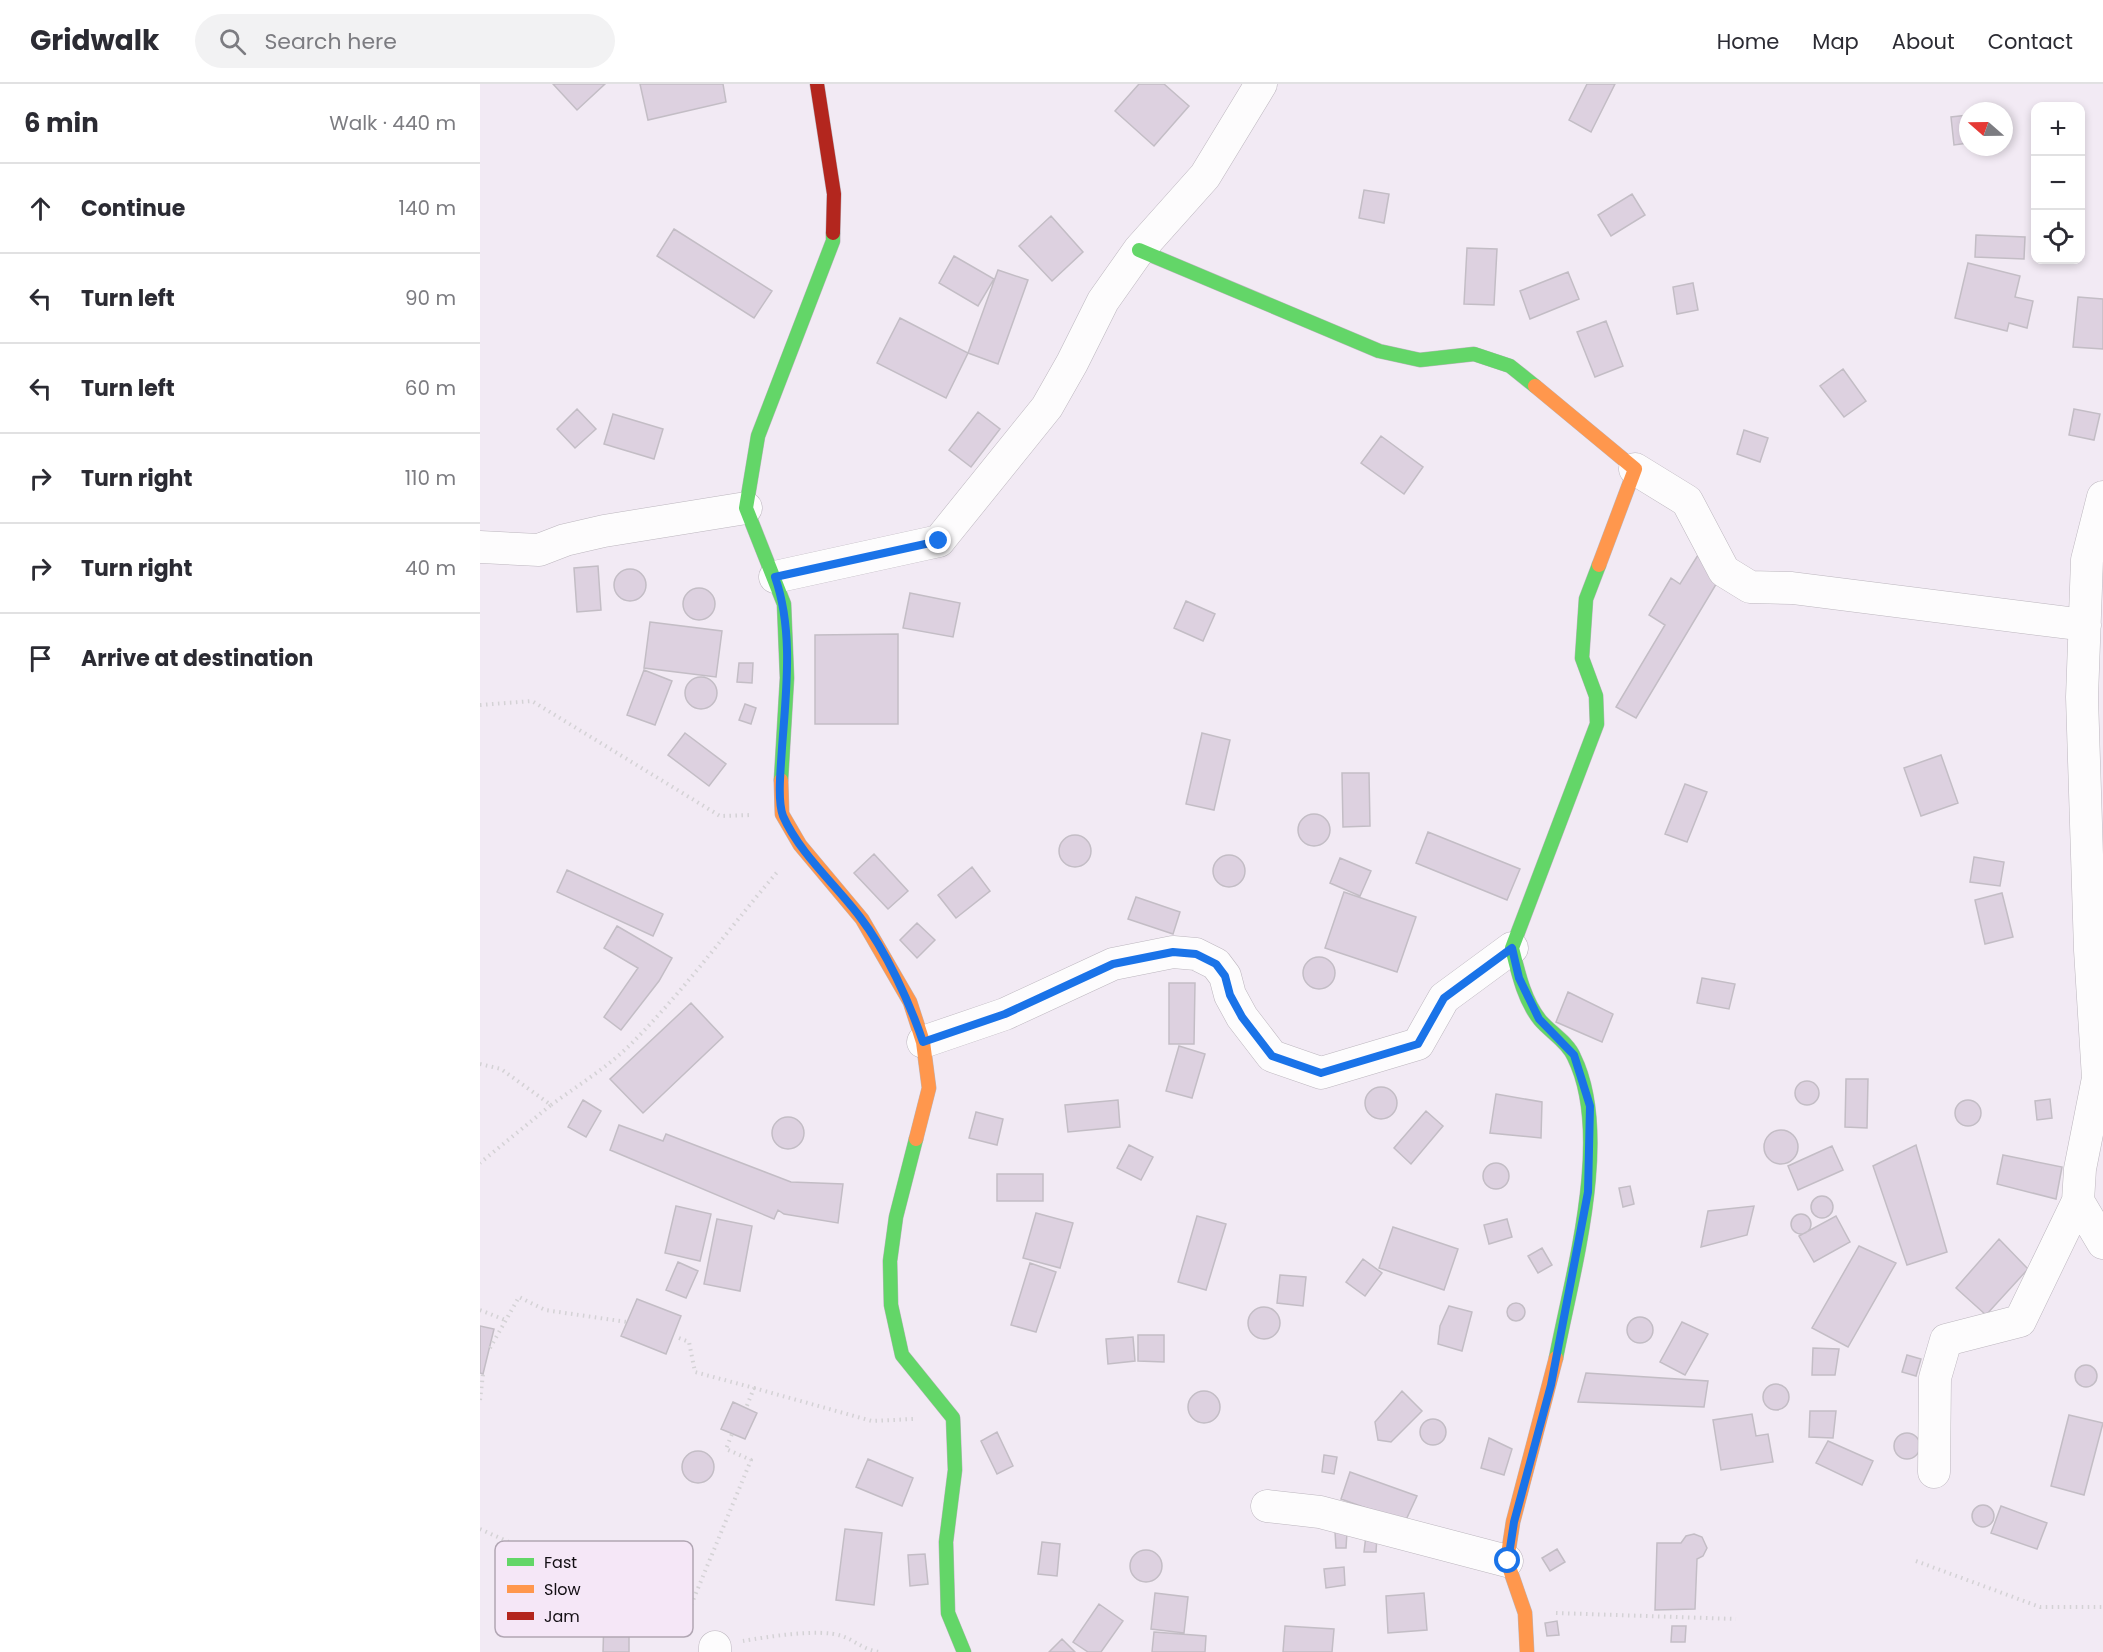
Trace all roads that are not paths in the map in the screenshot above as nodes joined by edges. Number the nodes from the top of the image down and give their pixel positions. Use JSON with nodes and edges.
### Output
{"nodes":[{"id":1,"x":817,"y":84,"type":"edge"},
{"id":2,"x":1261,"y":84,"type":"edge"},
{"id":3,"x":1139,"y":250,"type":"junction"},
{"id":4,"x":1635,"y":469,"type":"junction"},
{"id":5,"x":2103,"y":497,"type":"edge"},
{"id":6,"x":746,"y":508,"type":"junction"},
{"id":7,"x":480,"y":547,"type":"edge"},
{"id":8,"x":775,"y":577,"type":"junction"},
{"id":9,"x":2085,"y":625,"type":"junction"},
{"id":10,"x":1512,"y":948,"type":"junction"},
{"id":11,"x":923,"y":1042,"type":"junction"},
{"id":12,"x":2078,"y":1201,"type":"junction"},
{"id":13,"x":2103,"y":1243,"type":"edge"},
{"id":14,"x":1934,"y":1472,"type":"dead end"},
{"id":15,"x":1267,"y":1506,"type":"dead end"},
{"id":16,"x":1508,"y":1561,"type":"junction"},
{"id":17,"x":964,"y":1652,"type":"edge"},
{"id":18,"x":1527,"y":1652,"type":"edge"}],
"edges":[{"from":1,"to":6,"type":"street"},
{"from":2,"to":3,"type":"street"},
{"from":3,"to":4,"type":"street"},
{"from":3,"to":8,"type":"street"},
{"from":4,"to":9,"type":"street"},
{"from":4,"to":10,"type":"street"},
{"from":5,"to":9,"type":"street"},
{"from":6,"to":7,"type":"street"},
{"from":6,"to":8,"type":"street"},
{"from":8,"to":11,"type":"street"},
{"from":9,"to":12,"type":"street"},
{"from":10,"to":11,"type":"street"},
{"from":10,"to":16,"type":"street"},
{"from":11,"to":17,"type":"street"},
{"from":12,"to":13,"type":"street"},
{"from":12,"to":14,"type":"street"},
{"from":15,"to":16,"type":"street"},
{"from":16,"to":18,"type":"street"}]}
